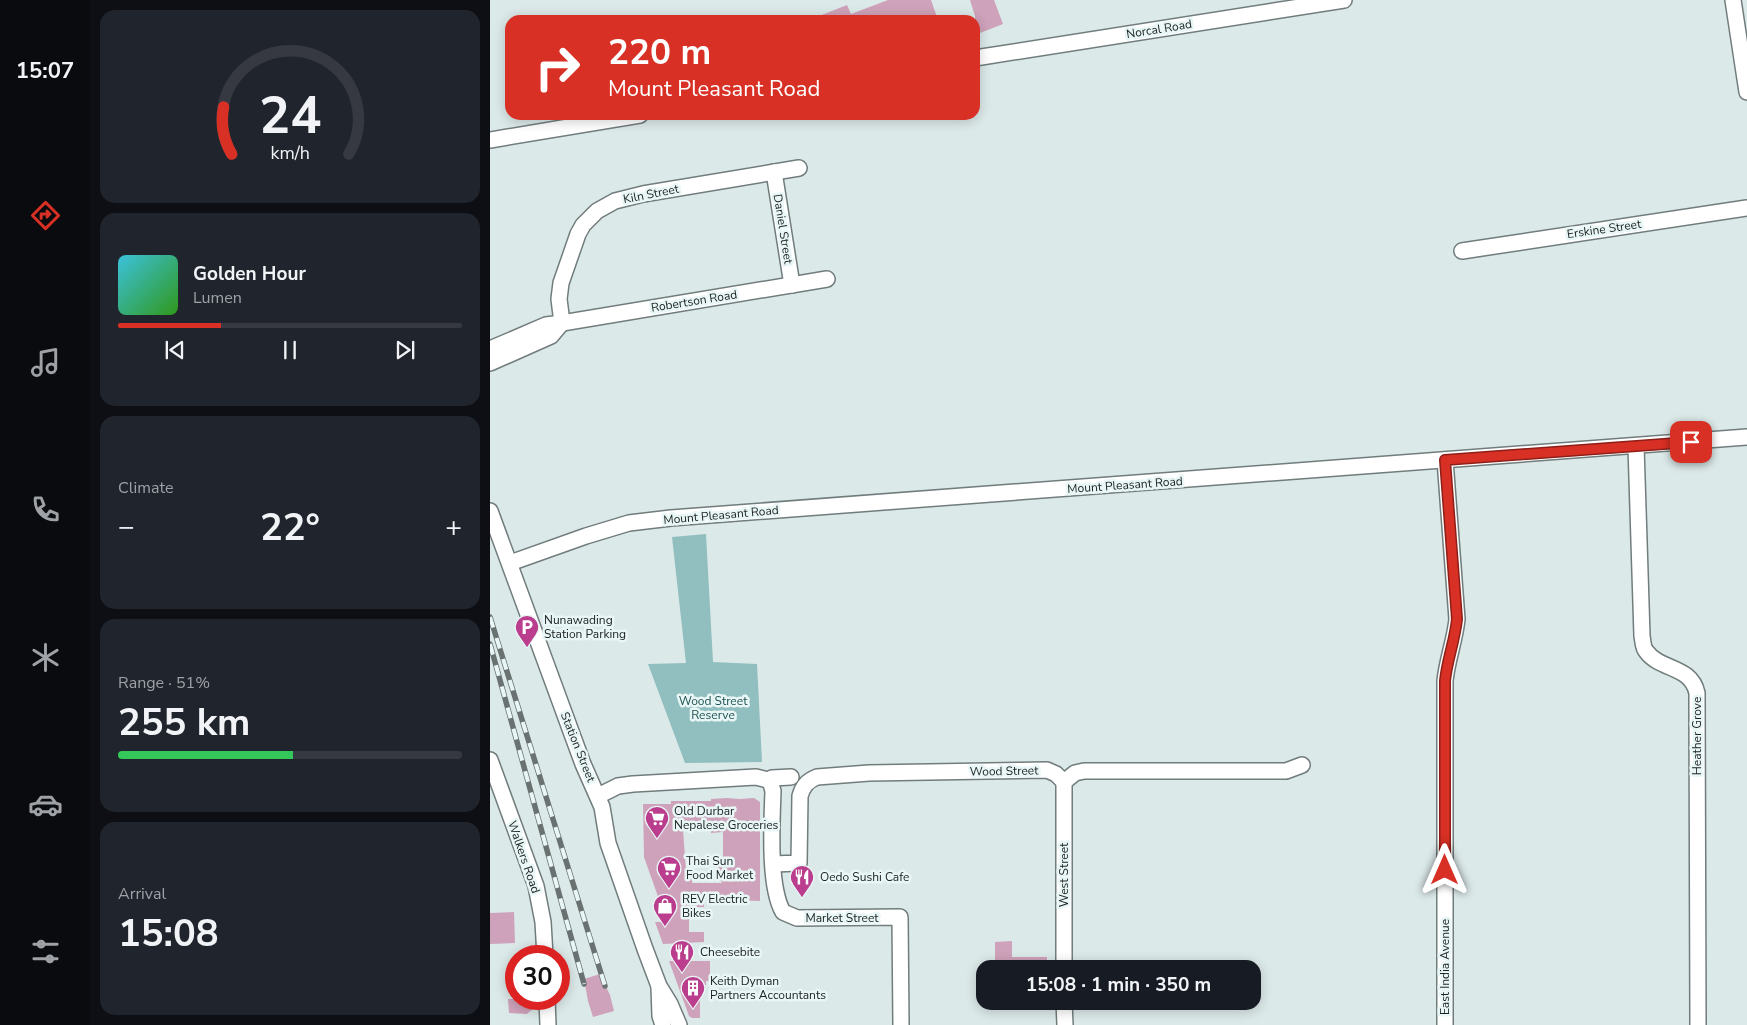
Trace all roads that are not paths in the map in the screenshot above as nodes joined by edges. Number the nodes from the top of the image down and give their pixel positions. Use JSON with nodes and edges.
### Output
{"nodes":[{"id":1,"x":1344,"y":0,"type":"edge"},
{"id":2,"x":1733,"y":0,"type":"edge"},
{"id":3,"x":980,"y":57,"type":"edge"},
{"id":4,"x":1747,"y":92,"type":"edge"},
{"id":5,"x":610,"y":120,"type":"edge"},
{"id":6,"x":490,"y":140,"type":"edge"},
{"id":7,"x":799,"y":168,"type":"dead end"},
{"id":8,"x":774,"y":172,"type":"junction"},
{"id":9,"x":1747,"y":208,"type":"edge"},
{"id":10,"x":1462,"y":251,"type":"dead end"},
{"id":11,"x":827,"y":279,"type":"dead end"},
{"id":12,"x":792,"y":285,"type":"junction"},
{"id":13,"x":562,"y":323,"type":"junction"},
{"id":14,"x":490,"y":349,"type":"edge"},
{"id":15,"x":490,"y":363,"type":"edge"},
{"id":16,"x":1747,"y":437,"type":"edge"},
{"id":17,"x":1636,"y":446,"type":"junction"},
{"id":18,"x":1445,"y":460,"type":"junction"},
{"id":19,"x":490,"y":511,"type":"edge"},
{"id":20,"x":510,"y":563,"type":"junction"},
{"id":21,"x":490,"y":760,"type":"edge"},
{"id":22,"x":1302,"y":764,"type":"dead end"},
{"id":23,"x":790,"y":777,"type":"dead end"},
{"id":24,"x":768,"y":780,"type":"junction"},
{"id":25,"x":1064,"y":782,"type":"junction"},
{"id":26,"x":598,"y":796,"type":"junction"},
{"id":27,"x":773,"y":864,"type":"junction"},
{"id":28,"x":544,"y":945,"type":"edge"},
{"id":29,"x":1064,"y":960,"type":"edge"},
{"id":30,"x":659,"y":986,"type":"junction"},
{"id":31,"x":547,"y":1010,"type":"edge"},
{"id":32,"x":1064,"y":1010,"type":"edge"},
{"id":33,"x":548,"y":1025,"type":"edge"},
{"id":34,"x":663,"y":1025,"type":"edge"},
{"id":35,"x":679,"y":1025,"type":"edge"},
{"id":36,"x":901,"y":1025,"type":"edge"},
{"id":37,"x":1065,"y":1025,"type":"edge"},
{"id":38,"x":1445,"y":1025,"type":"edge"},
{"id":39,"x":1698,"y":1025,"type":"edge"}],
"edges":[{"from":1,"to":3,"type":"street","name":"Norcal Road"},
{"from":2,"to":4,"type":"street"},
{"from":5,"to":6,"type":"street"},
{"from":7,"to":8,"type":"street","name":"Kiln Street"},
{"from":8,"to":12,"type":"street","name":"Daniel Street"},
{"from":8,"to":13,"type":"street","name":"Kiln Street"},
{"from":9,"to":10,"type":"street","name":"Erskine Street"},
{"from":11,"to":12,"type":"street","name":"Robertson Road"},
{"from":12,"to":13,"type":"street","name":"Robertson Road"},
{"from":13,"to":14,"type":"street","name":"Robertson Road"},
{"from":13,"to":15,"type":"street"},
{"from":16,"to":17,"type":"street","name":"Mount Pleasant Road"},
{"from":17,"to":18,"type":"street","name":"Mount Pleasant Road"},
{"from":17,"to":39,"type":"street","name":"Heather Grove"},
{"from":18,"to":20,"type":"street","name":"Mount Pleasant Road"},
{"from":18,"to":38,"type":"street","name":"East India Avenue"},
{"from":19,"to":20,"type":"street","name":"Station Street"},
{"from":20,"to":26,"type":"street","name":"Station Street"},
{"from":21,"to":28,"type":"street","name":"Walkers Road"},
{"from":22,"to":25,"type":"street"},
{"from":23,"to":24,"type":"street"},
{"from":24,"to":26,"type":"street"},
{"from":24,"to":27,"type":"street","name":"Market Street"},
{"from":25,"to":27,"type":"street","name":"Wood Street"},
{"from":25,"to":29,"type":"street","name":"West Street"},
{"from":26,"to":30,"type":"street","name":"Station Street"},
{"from":27,"to":36,"type":"street","name":"Market Street"},
{"from":30,"to":34,"type":"street","name":"Station Street"},
{"from":30,"to":35,"type":"street","name":"Station Street"},
{"from":31,"to":33,"type":"street"},
{"from":32,"to":37,"type":"street"}]}
